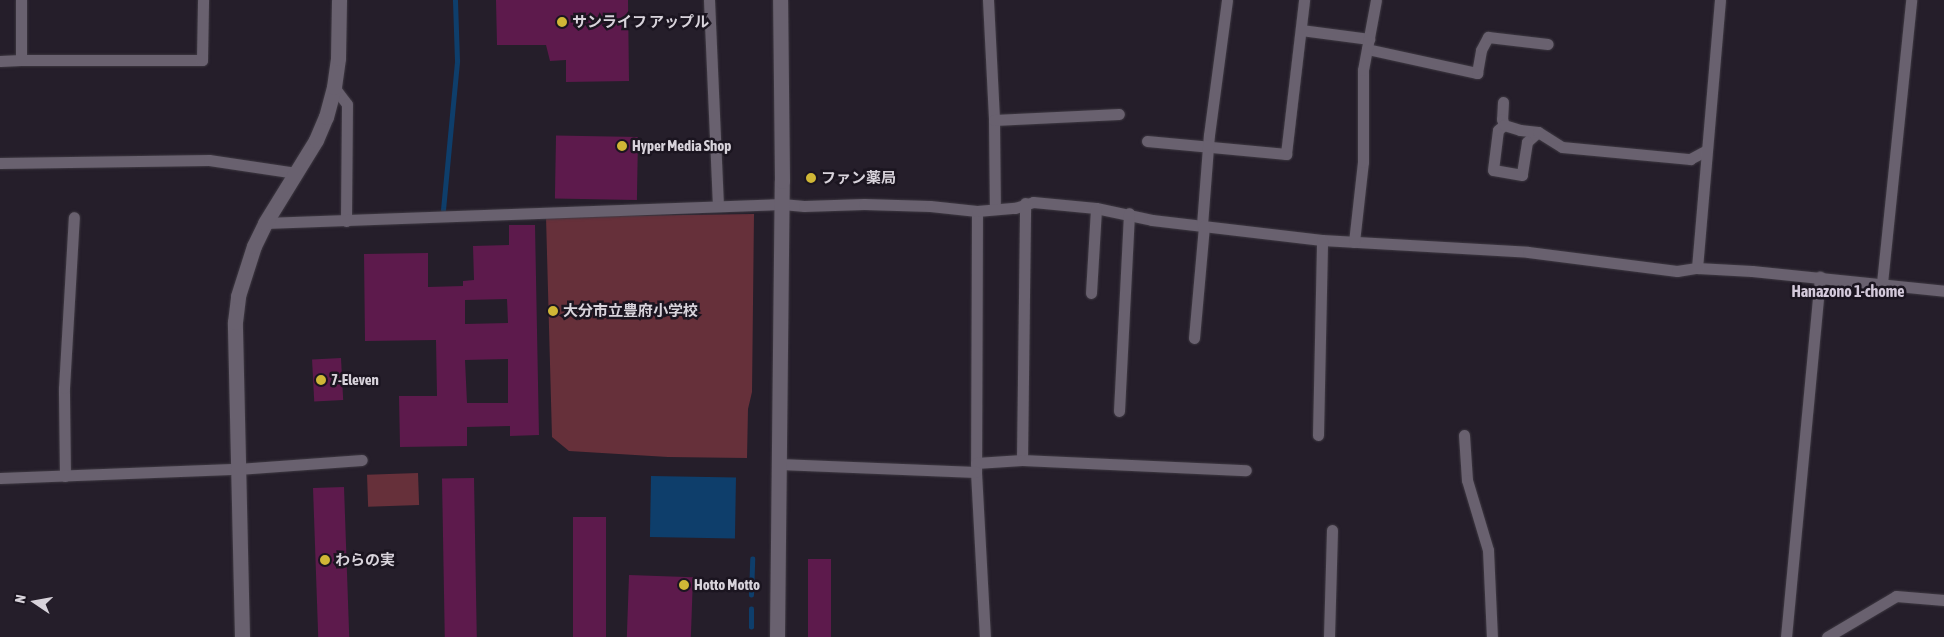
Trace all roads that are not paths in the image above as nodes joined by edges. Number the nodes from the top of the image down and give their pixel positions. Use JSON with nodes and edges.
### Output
{"nodes":[{"id":1,"x":21,"y":0,"type":"edge"},
{"id":2,"x":203,"y":0,"type":"edge"},
{"id":3,"x":339,"y":0,"type":"edge"},
{"id":4,"x":709,"y":0,"type":"edge"},
{"id":5,"x":780,"y":0,"type":"edge"},
{"id":6,"x":988,"y":0,"type":"edge"},
{"id":7,"x":1227,"y":0,"type":"edge"},
{"id":8,"x":1304,"y":0,"type":"edge"},
{"id":9,"x":1376,"y":0,"type":"edge"},
{"id":10,"x":1720,"y":0,"type":"edge"},
{"id":11,"x":1911,"y":0,"type":"edge"},
{"id":12,"x":1301,"y":30,"type":"junction"},
{"id":13,"x":1368,"y":44,"type":"junction"},
{"id":14,"x":1548,"y":44,"type":"dead end"},
{"id":15,"x":0,"y":60,"type":"edge"},
{"id":16,"x":21,"y":60,"type":"junction"},
{"id":17,"x":334,"y":87,"type":"junction"},
{"id":18,"x":1503,"y":102,"type":"dead end"},
{"id":19,"x":1119,"y":114,"type":"dead end"},
{"id":20,"x":994,"y":120,"type":"junction"},
{"id":21,"x":1504,"y":124,"type":"junction"},
{"id":22,"x":1538,"y":132,"type":"junction"},
{"id":23,"x":1147,"y":141,"type":"dead end"},
{"id":24,"x":1209,"y":148,"type":"junction"},
{"id":25,"x":1707,"y":150,"type":"junction"},
{"id":26,"x":0,"y":163,"type":"edge"},
{"id":27,"x":296,"y":173,"type":"junction"},
{"id":28,"x":1025,"y":203,"type":"junction"},
{"id":29,"x":782,"y":204,"type":"junction"},
{"id":30,"x":718,"y":206,"type":"junction"},
{"id":31,"x":1096,"y":208,"type":"junction"},
{"id":32,"x":995,"y":209,"type":"junction"},
{"id":33,"x":977,"y":210,"type":"junction"},
{"id":34,"x":1129,"y":213,"type":"junction"},
{"id":35,"x":74,"y":217,"type":"dead end"},
{"id":36,"x":346,"y":221,"type":"junction"},
{"id":37,"x":265,"y":223,"type":"junction"},
{"id":38,"x":1203,"y":225,"type":"junction"},
{"id":39,"x":1322,"y":240,"type":"junction"},
{"id":40,"x":1354,"y":242,"type":"junction"},
{"id":41,"x":1697,"y":268,"type":"junction"},
{"id":42,"x":1820,"y":278,"type":"junction"},
{"id":43,"x":1882,"y":283,"type":"junction"},
{"id":44,"x":1944,"y":291,"type":"edge"},
{"id":45,"x":1091,"y":293,"type":"dead end"},
{"id":46,"x":1194,"y":338,"type":"dead end"},
{"id":47,"x":1119,"y":411,"type":"dead end"},
{"id":48,"x":1318,"y":435,"type":"dead end"},
{"id":49,"x":1464,"y":435,"type":"dead end"},
{"id":50,"x":362,"y":460,"type":"dead end"},
{"id":51,"x":1022,"y":460,"type":"junction"},
{"id":52,"x":779,"y":464,"type":"junction"},
{"id":53,"x":976,"y":468,"type":"junction"},
{"id":54,"x":238,"y":469,"type":"junction"},
{"id":55,"x":1246,"y":470,"type":"dead end"},
{"id":56,"x":65,"y":476,"type":"junction"},
{"id":57,"x":0,"y":478,"type":"edge"},
{"id":58,"x":1332,"y":530,"type":"dead end"},
{"id":59,"x":1944,"y":600,"type":"edge"},
{"id":60,"x":242,"y":637,"type":"edge"},
{"id":61,"x":777,"y":637,"type":"edge"},
{"id":62,"x":985,"y":637,"type":"edge"},
{"id":63,"x":1329,"y":637,"type":"edge"},
{"id":64,"x":1492,"y":637,"type":"edge"},
{"id":65,"x":1786,"y":637,"type":"edge"},
{"id":66,"x":1827,"y":637,"type":"edge"}],
"edges":[{"from":1,"to":16,"type":"street"},
{"from":2,"to":16,"type":"street"},
{"from":3,"to":17,"type":"street"},
{"from":4,"to":30,"type":"street"},
{"from":5,"to":29,"type":"street"},
{"from":6,"to":20,"type":"street"},
{"from":7,"to":24,"type":"street"},
{"from":8,"to":12,"type":"street"},
{"from":9,"to":13,"type":"street"},
{"from":10,"to":25,"type":"street"},
{"from":11,"to":43,"type":"street"},
{"from":12,"to":13,"type":"street"},
{"from":12,"to":24,"type":"street"},
{"from":13,"to":14,"type":"street"},
{"from":13,"to":40,"type":"street"},
{"from":15,"to":16,"type":"street"},
{"from":17,"to":27,"type":"street"},
{"from":17,"to":36,"type":"street"},
{"from":18,"to":21,"type":"street"},
{"from":19,"to":20,"type":"street"},
{"from":20,"to":32,"type":"street"},
{"from":21,"to":22,"type":"street"},
{"from":21,"to":22,"type":"street"},
{"from":22,"to":25,"type":"street"},
{"from":23,"to":24,"type":"street"},
{"from":24,"to":38,"type":"street"},
{"from":25,"to":41,"type":"street"},
{"from":26,"to":27,"type":"street"},
{"from":27,"to":37,"type":"street"},
{"from":28,"to":31,"type":"street"},
{"from":28,"to":32,"type":"street"},
{"from":28,"to":51,"type":"street"},
{"from":29,"to":30,"type":"street"},
{"from":29,"to":33,"type":"street"},
{"from":29,"to":52,"type":"street"},
{"from":30,"to":36,"type":"street"},
{"from":31,"to":34,"type":"street"},
{"from":31,"to":45,"type":"street"},
{"from":32,"to":33,"type":"street"},
{"from":33,"to":53,"type":"street"},
{"from":34,"to":38,"type":"street"},
{"from":34,"to":47,"type":"street"},
{"from":35,"to":56,"type":"street"},
{"from":36,"to":37,"type":"street"},
{"from":37,"to":54,"type":"street"},
{"from":38,"to":39,"type":"street"},
{"from":38,"to":46,"type":"street"},
{"from":39,"to":40,"type":"street"},
{"from":39,"to":48,"type":"street"},
{"from":40,"to":41,"type":"street"},
{"from":41,"to":42,"type":"street"},
{"from":42,"to":43,"type":"street"},
{"from":42,"to":65,"type":"street"},
{"from":43,"to":44,"type":"street"},
{"from":49,"to":64,"type":"street"},
{"from":50,"to":54,"type":"street"},
{"from":51,"to":53,"type":"street"},
{"from":51,"to":55,"type":"street"},
{"from":52,"to":53,"type":"street"},
{"from":52,"to":61,"type":"street"},
{"from":53,"to":62,"type":"street"},
{"from":54,"to":56,"type":"street"},
{"from":54,"to":60,"type":"street"},
{"from":56,"to":57,"type":"street"},
{"from":58,"to":63,"type":"street"},
{"from":59,"to":66,"type":"street"}]}
